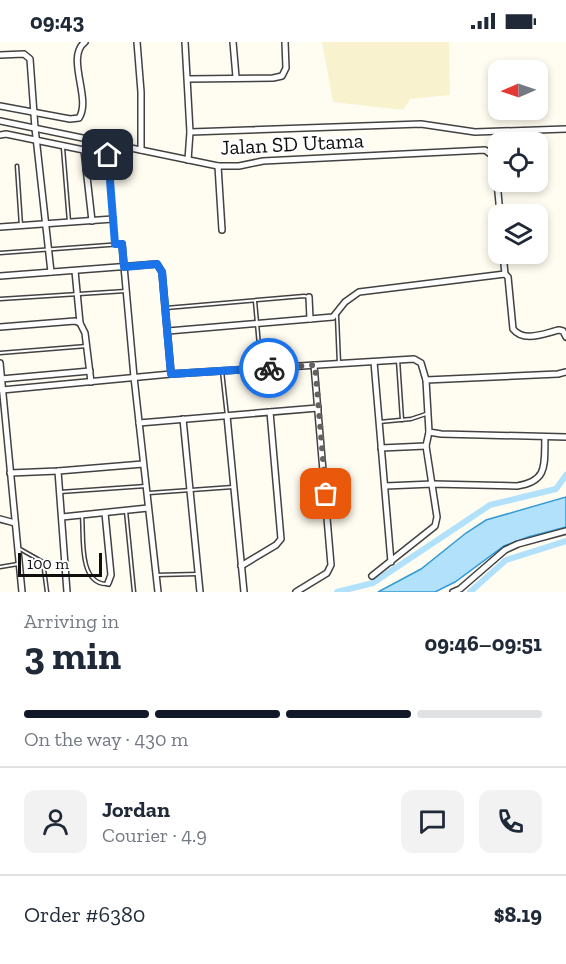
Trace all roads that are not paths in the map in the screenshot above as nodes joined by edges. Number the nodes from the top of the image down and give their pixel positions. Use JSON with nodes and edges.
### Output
{"nodes":[{"id":1,"x":86,"y":42,"type":"edge"},
{"id":2,"x":137,"y":42,"type":"edge"},
{"id":3,"x":185,"y":42,"type":"edge"},
{"id":4,"x":234,"y":42,"type":"edge"},
{"id":5,"x":285,"y":42,"type":"edge"},
{"id":6,"x":0,"y":55,"type":"edge"},
{"id":7,"x":236,"y":77,"type":"junction"},
{"id":8,"x":188,"y":79,"type":"junction"},
{"id":9,"x":0,"y":106,"type":"edge"},
{"id":10,"x":34,"y":112,"type":"junction"},
{"id":11,"x":0,"y":121,"type":"edge"},
{"id":12,"x":35,"y":128,"type":"junction"},
{"id":13,"x":566,"y":129,"type":"edge"},
{"id":14,"x":190,"y":132,"type":"junction"},
{"id":15,"x":0,"y":135,"type":"edge"},
{"id":16,"x":36,"y":140,"type":"junction"},
{"id":17,"x":63,"y":146,"type":"junction"},
{"id":18,"x":84,"y":150,"type":"junction"},
{"id":19,"x":141,"y":150,"type":"junction"},
{"id":20,"x":108,"y":155,"type":"joint"},
{"id":21,"x":188,"y":160,"type":"junction"},
{"id":22,"x":17,"y":166,"type":"dead end"},
{"id":23,"x":218,"y":166,"type":"junction"},
{"id":24,"x":499,"y":204,"type":"edge"},
{"id":25,"x":113,"y":219,"type":"junction"},
{"id":26,"x":92,"y":221,"type":"junction"},
{"id":27,"x":69,"y":222,"type":"junction"},
{"id":28,"x":45,"y":224,"type":"junction"},
{"id":29,"x":21,"y":226,"type":"junction"},
{"id":30,"x":0,"y":227,"type":"edge"},
{"id":31,"x":222,"y":230,"type":"dead end"},
{"id":32,"x":118,"y":244,"type":"junction"},
{"id":33,"x":50,"y":249,"type":"junction"},
{"id":34,"x":0,"y":253,"type":"edge"},
{"id":35,"x":504,"y":264,"type":"edge"},
{"id":36,"x":124,"y":267,"type":"junction"},
{"id":37,"x":75,"y":271,"type":"junction"},
{"id":38,"x":51,"y":272,"type":"junction"},
{"id":39,"x":505,"y":274,"type":"junction"},
{"id":40,"x":0,"y":276,"type":"edge"},
{"id":41,"x":126,"y":291,"type":"junction"},
{"id":42,"x":77,"y":294,"type":"junction"},
{"id":43,"x":309,"y":297,"type":"joint"},
{"id":44,"x":0,"y":299,"type":"edge"},
{"id":45,"x":255,"y":301,"type":"junction"},
{"id":46,"x":166,"y":308,"type":"junction"},
{"id":47,"x":336,"y":315,"type":"junction"},
{"id":48,"x":310,"y":319,"type":"junction"},
{"id":49,"x":80,"y":323,"type":"junction"},
{"id":50,"x":257,"y":323,"type":"junction"},
{"id":51,"x":0,"y":327,"type":"edge"},
{"id":52,"x":168,"y":331,"type":"junction"},
{"id":53,"x":566,"y":336,"type":"edge"},
{"id":54,"x":88,"y":346,"type":"junction"},
{"id":55,"x":0,"y":353,"type":"edge"},
{"id":56,"x":398,"y":360,"type":"junction"},
{"id":57,"x":374,"y":362,"type":"junction"},
{"id":58,"x":0,"y":363,"type":"edge"},
{"id":59,"x":339,"y":364,"type":"junction"},
{"id":60,"x":315,"y":365,"type":"junction"},
{"id":61,"x":261,"y":369,"type":"junction"},
{"id":62,"x":90,"y":371,"type":"junction"},
{"id":63,"x":222,"y":371,"type":"junction"},
{"id":64,"x":566,"y":372,"type":"edge"},
{"id":65,"x":171,"y":374,"type":"junction"},
{"id":66,"x":134,"y":377,"type":"junction"},
{"id":67,"x":1,"y":379,"type":"edge"},
{"id":68,"x":426,"y":381,"type":"junction"},
{"id":69,"x":91,"y":382,"type":"junction"},
{"id":70,"x":2,"y":390,"type":"junction"},
{"id":71,"x":2,"y":402,"type":"edge"},
{"id":72,"x":318,"y":408,"type":"junction"},
{"id":73,"x":270,"y":412,"type":"junction"},
{"id":74,"x":428,"y":412,"type":"junction"},
{"id":75,"x":227,"y":416,"type":"junction"},
{"id":76,"x":183,"y":419,"type":"junction"},
{"id":77,"x":402,"y":420,"type":"junction"},
{"id":78,"x":379,"y":422,"type":"junction"},
{"id":79,"x":139,"y":423,"type":"junction"},
{"id":80,"x":429,"y":432,"type":"junction"},
{"id":81,"x":544,"y":437,"type":"junction"},
{"id":82,"x":566,"y":437,"type":"edge"},
{"id":83,"x":426,"y":446,"type":"junction"},
{"id":84,"x":381,"y":448,"type":"junction"},
{"id":85,"x":143,"y":464,"type":"junction"},
{"id":86,"x":58,"y":471,"type":"junction"},
{"id":87,"x":10,"y":472,"type":"junction"},
{"id":88,"x":433,"y":484,"type":"junction"},
{"id":89,"x":146,"y":486,"type":"junction"},
{"id":90,"x":385,"y":486,"type":"junction"},
{"id":91,"x":234,"y":487,"type":"junction"},
{"id":92,"x":190,"y":491,"type":"junction"},
{"id":93,"x":60,"y":492,"type":"junction"},
{"id":94,"x":146,"y":493,"type":"junction"},
{"id":95,"x":148,"y":508,"type":"junction"},
{"id":96,"x":126,"y":511,"type":"junction"},
{"id":97,"x":105,"y":513,"type":"junction"},
{"id":98,"x":82,"y":515,"type":"junction"},
{"id":99,"x":62,"y":517,"type":"junction"},
{"id":100,"x":0,"y":519,"type":"edge"},
{"id":101,"x":15,"y":523,"type":"junction"},
{"id":102,"x":566,"y":531,"type":"edge"},
{"id":103,"x":18,"y":548,"type":"junction"},
{"id":104,"x":391,"y":562,"type":"junction"},
{"id":105,"x":19,"y":564,"type":"junction"},
{"id":106,"x":241,"y":566,"type":"junction"},
{"id":107,"x":0,"y":567,"type":"edge"},
{"id":108,"x":198,"y":574,"type":"junction"},
{"id":109,"x":156,"y":575,"type":"junction"},
{"id":110,"x":372,"y":576,"type":"dead end"},
{"id":111,"x":108,"y":583,"type":"joint"},
{"id":112,"x":22,"y":592,"type":"edge"},
{"id":113,"x":47,"y":592,"type":"edge"},
{"id":114,"x":68,"y":592,"type":"edge"},
{"id":115,"x":134,"y":592,"type":"edge"},
{"id":116,"x":158,"y":592,"type":"edge"},
{"id":117,"x":200,"y":592,"type":"edge"},
{"id":118,"x":244,"y":592,"type":"edge"},
{"id":119,"x":296,"y":592,"type":"edge"},
{"id":120,"x":453,"y":592,"type":"edge"}],
"edges":[{"from":1,"to":10,"type":"street"},
{"from":2,"to":19,"type":"street"},
{"from":3,"to":8,"type":"street"},
{"from":4,"to":7,"type":"street"},
{"from":5,"to":7,"type":"street"},
{"from":6,"to":10,"type":"street"},
{"from":7,"to":8,"type":"street"},
{"from":8,"to":14,"type":"street"},
{"from":9,"to":10,"type":"street"},
{"from":10,"to":12,"type":"street"},
{"from":11,"to":12,"type":"street","name":"Jalan SD Utama"},
{"from":12,"to":16,"type":"street"},
{"from":12,"to":19,"type":"street","name":"Jalan SD Utama"},
{"from":13,"to":14,"type":"street"},
{"from":14,"to":21,"type":"street"},
{"from":15,"to":16,"type":"street"},
{"from":16,"to":17,"type":"street"},
{"from":16,"to":28,"type":"street"},
{"from":17,"to":18,"type":"street"},
{"from":17,"to":27,"type":"lane"},
{"from":18,"to":20,"type":"street"},
{"from":18,"to":26,"type":"street"},
{"from":19,"to":21,"type":"street","name":"Jalan SD Utama"},
{"from":20,"to":25,"type":"lane"},
{"from":21,"to":23,"type":"street","name":"Jalan SD Utama"},
{"from":22,"to":29,"type":"lane"},
{"from":23,"to":24,"type":"street","name":"Jalan SD Utama"},
{"from":23,"to":31,"type":"street"},
{"from":25,"to":26,"type":"street"},
{"from":25,"to":32,"type":"lane"},
{"from":26,"to":27,"type":"street"},
{"from":27,"to":28,"type":"street"},
{"from":28,"to":29,"type":"street"},
{"from":28,"to":33,"type":"street"},
{"from":29,"to":30,"type":"street"},
{"from":32,"to":33,"type":"lane"},
{"from":32,"to":36,"type":"street"},
{"from":33,"to":34,"type":"lane"},
{"from":33,"to":38,"type":"street"},
{"from":35,"to":39,"type":"street"},
{"from":36,"to":37,"type":"street"},
{"from":36,"to":41,"type":"street"},
{"from":36,"to":46,"type":"street"},
{"from":37,"to":38,"type":"street"},
{"from":37,"to":42,"type":"street"},
{"from":38,"to":40,"type":"street"},
{"from":39,"to":47,"type":"street"},
{"from":39,"to":53,"type":"street"},
{"from":41,"to":42,"type":"lane"},
{"from":41,"to":66,"type":"street"},
{"from":42,"to":44,"type":"lane"},
{"from":42,"to":49,"type":"street"},
{"from":43,"to":45,"type":"lane"},
{"from":43,"to":48,"type":"street"},
{"from":45,"to":46,"type":"lane"},
{"from":45,"to":50,"type":"lane"},
{"from":46,"to":52,"type":"street"},
{"from":47,"to":48,"type":"street"},
{"from":47,"to":59,"type":"lane"},
{"from":48,"to":50,"type":"street"},
{"from":49,"to":51,"type":"street"},
{"from":49,"to":54,"type":"street"},
{"from":50,"to":52,"type":"street"},
{"from":50,"to":61,"type":"lane"},
{"from":52,"to":65,"type":"street"},
{"from":54,"to":55,"type":"lane"},
{"from":54,"to":62,"type":"street"},
{"from":56,"to":57,"type":"street"},
{"from":56,"to":68,"type":"street"},
{"from":56,"to":77,"type":"lane"},
{"from":57,"to":59,"type":"street"},
{"from":57,"to":78,"type":"street"},
{"from":58,"to":67,"type":"street"},
{"from":59,"to":60,"type":"street"},
{"from":60,"to":61,"type":"street"},
{"from":60,"to":72,"type":"street"},
{"from":61,"to":63,"type":"street"},
{"from":62,"to":67,"type":"street"},
{"from":62,"to":69,"type":"street"},
{"from":63,"to":65,"type":"street"},
{"from":63,"to":75,"type":"lane"},
{"from":64,"to":68,"type":"street"},
{"from":65,"to":66,"type":"street"},
{"from":66,"to":69,"type":"street"},
{"from":66,"to":79,"type":"street"},
{"from":67,"to":70,"type":"street"},
{"from":68,"to":74,"type":"street"},
{"from":69,"to":70,"type":"street"},
{"from":70,"to":71,"type":"street"},
{"from":71,"to":87,"type":"street"},
{"from":72,"to":73,"type":"street"},
{"from":72,"to":119,"type":"street"},
{"from":73,"to":75,"type":"street"},
{"from":73,"to":106,"type":"street"},
{"from":74,"to":77,"type":"lane"},
{"from":74,"to":80,"type":"street"},
{"from":75,"to":76,"type":"street"},
{"from":75,"to":91,"type":"street"},
{"from":76,"to":79,"type":"street"},
{"from":76,"to":92,"type":"street"},
{"from":77,"to":78,"type":"lane"},
{"from":78,"to":84,"type":"street"},
{"from":79,"to":85,"type":"street"},
{"from":80,"to":81,"type":"street"},
{"from":80,"to":83,"type":"street"},
{"from":81,"to":82,"type":"street"},
{"from":81,"to":88,"type":"street"},
{"from":83,"to":84,"type":"street"},
{"from":83,"to":88,"type":"street"},
{"from":84,"to":90,"type":"street"},
{"from":85,"to":86,"type":"street"},
{"from":85,"to":89,"type":"street"},
{"from":86,"to":87,"type":"street"},
{"from":86,"to":93,"type":"street"},
{"from":87,"to":101,"type":"street"},
{"from":88,"to":90,"type":"street"},
{"from":88,"to":104,"type":"street"},
{"from":89,"to":93,"type":"lane"},
{"from":89,"to":94,"type":"street"},
{"from":90,"to":104,"type":"street"},
{"from":91,"to":92,"type":"lane"},
{"from":91,"to":106,"type":"street"},
{"from":92,"to":94,"type":"lane"},
{"from":92,"to":108,"type":"street"},
{"from":93,"to":99,"type":"street"},
{"from":94,"to":95,"type":"street"},
{"from":95,"to":96,"type":"street"},
{"from":95,"to":109,"type":"street"},
{"from":96,"to":97,"type":"street"},
{"from":96,"to":115,"type":"lane"},
{"from":97,"to":98,"type":"street"},
{"from":97,"to":111,"type":"street"},
{"from":98,"to":99,"type":"street"},
{"from":98,"to":111,"type":"lane"},
{"from":99,"to":114,"type":"street"},
{"from":100,"to":101,"type":"street"},
{"from":101,"to":103,"type":"street"},
{"from":102,"to":120,"type":"street"},
{"from":103,"to":105,"type":"street"},
{"from":103,"to":113,"type":"lane"},
{"from":104,"to":110,"type":"street"},
{"from":105,"to":107,"type":"lane"},
{"from":105,"to":112,"type":"street"},
{"from":106,"to":118,"type":"street"},
{"from":108,"to":109,"type":"lane"},
{"from":108,"to":117,"type":"street"},
{"from":109,"to":116,"type":"street"}]}
